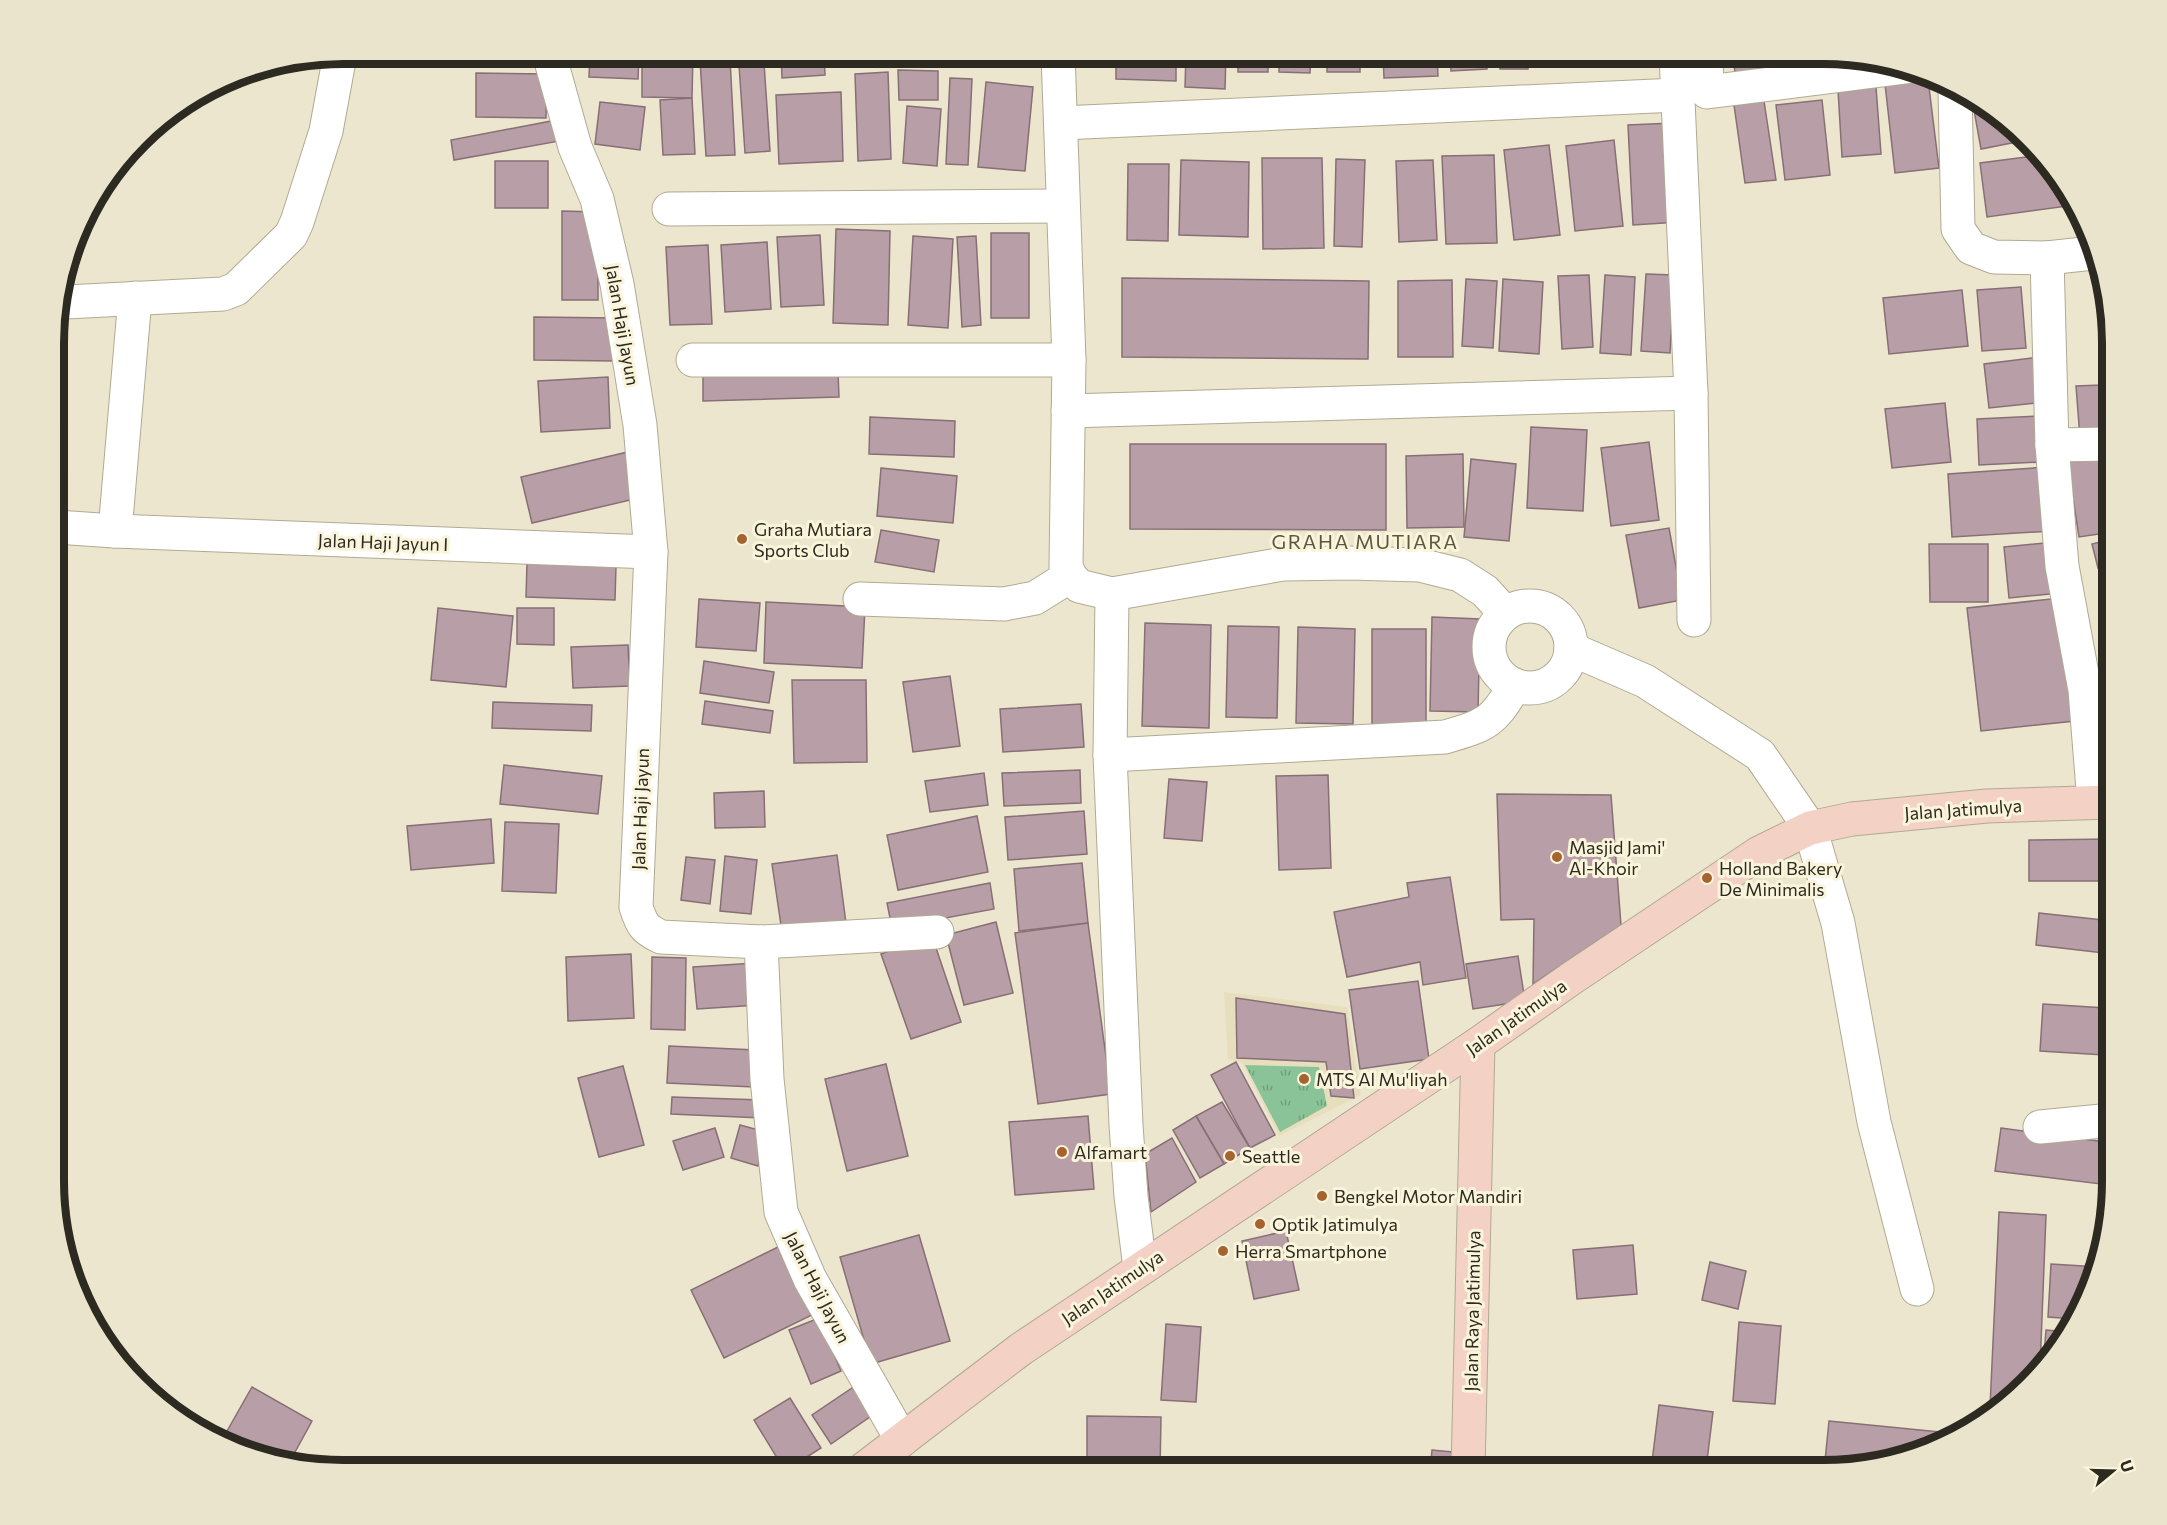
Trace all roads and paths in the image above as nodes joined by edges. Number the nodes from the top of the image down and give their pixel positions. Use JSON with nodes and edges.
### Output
{"nodes":[{"id":1,"x":338,"y":64,"type":"edge"},
{"id":2,"x":552,"y":64,"type":"edge"},
{"id":3,"x":1058,"y":64,"type":"edge"},
{"id":4,"x":1676,"y":64,"type":"edge"},
{"id":5,"x":1706,"y":64,"type":"edge"},
{"id":6,"x":1879,"y":70,"type":"edge"},
{"id":7,"x":1677,"y":95,"type":"junction"},
{"id":8,"x":1955,"y":98,"type":"edge"},
{"id":9,"x":1061,"y":123,"type":"junction"},
{"id":10,"x":1062,"y":206,"type":"junction"},
{"id":11,"x":669,"y":209,"type":"dead end"},
{"id":12,"x":2088,"y":254,"type":"edge"},
{"id":13,"x":2047,"y":258,"type":"junction"},
{"id":14,"x":135,"y":298,"type":"junction"},
{"id":15,"x":68,"y":302,"type":"edge"},
{"id":16,"x":693,"y":360,"type":"dead end"},
{"id":17,"x":1069,"y":360,"type":"junction"},
{"id":18,"x":1691,"y":393,"type":"junction"},
{"id":19,"x":1068,"y":411,"type":"junction"},
{"id":20,"x":2102,"y":444,"type":"edge"},
{"id":21,"x":2052,"y":445,"type":"junction"},
{"id":22,"x":64,"y":528,"type":"edge"},
{"id":23,"x":115,"y":531,"type":"junction"},
{"id":24,"x":651,"y":552,"type":"junction"},
{"id":25,"x":1070,"y":576,"type":"junction"},
{"id":26,"x":1112,"y":594,"type":"junction"},
{"id":27,"x":860,"y":599,"type":"dead end"},
{"id":28,"x":1505,"y":614,"type":"junction"},
{"id":29,"x":1694,"y":620,"type":"dead end"},
{"id":30,"x":1571,"y":649,"type":"junction"},
{"id":31,"x":1515,"y":685,"type":"junction"},
{"id":32,"x":1110,"y":755,"type":"junction"},
{"id":33,"x":2102,"y":796,"type":"edge"},
{"id":34,"x":2102,"y":802,"type":"edge"},
{"id":35,"x":1810,"y":828,"type":"junction"},
{"id":36,"x":937,"y":932,"type":"dead end"},
{"id":37,"x":761,"y":942,"type":"junction"},
{"id":38,"x":1478,"y":1044,"type":"junction"},
{"id":39,"x":2102,"y":1123,"type":"edge"},
{"id":40,"x":2040,"y":1127,"type":"dead end"},
{"id":41,"x":1140,"y":1268,"type":"junction"},
{"id":42,"x":1917,"y":1289,"type":"dead end"},
{"id":43,"x":902,"y":1440,"type":"junction"},
{"id":44,"x":876,"y":1460,"type":"edge"},
{"id":45,"x":1468,"y":1460,"type":"edge"}],
"edges":[{"from":1,"to":14,"type":"street"},
{"from":2,"to":24,"type":"street","name":"Jalan Haji Jayun"},
{"from":3,"to":9,"type":"street"},
{"from":4,"to":7,"type":"street"},
{"from":5,"to":6,"type":"street"},
{"from":7,"to":9,"type":"street"},
{"from":7,"to":18,"type":"street"},
{"from":8,"to":13,"type":"street"},
{"from":9,"to":10,"type":"street"},
{"from":10,"to":11,"type":"street"},
{"from":10,"to":17,"type":"street"},
{"from":12,"to":13,"type":"street"},
{"from":13,"to":21,"type":"street"},
{"from":14,"to":15,"type":"street"},
{"from":14,"to":23,"type":"street"},
{"from":16,"to":17,"type":"street"},
{"from":17,"to":19,"type":"street"},
{"from":18,"to":19,"type":"street"},
{"from":18,"to":29,"type":"street"},
{"from":19,"to":25,"type":"street"},
{"from":20,"to":21,"type":"street"},
{"from":21,"to":33,"type":"street"},
{"from":22,"to":23,"type":"street","name":"Jalan Haji Jayun I"},
{"from":23,"to":24,"type":"street","name":"Jalan Haji Jayun I"},
{"from":24,"to":37,"type":"street","name":"Jalan Haji Jayun"},
{"from":25,"to":26,"type":"street"},
{"from":25,"to":27,"type":"street"},
{"from":26,"to":28,"type":"street"},
{"from":26,"to":32,"type":"street"},
{"from":28,"to":30,"type":"street"},
{"from":28,"to":31,"type":"street"},
{"from":30,"to":31,"type":"street"},
{"from":30,"to":35,"type":"street"},
{"from":31,"to":32,"type":"street"},
{"from":32,"to":41,"type":"street"},
{"from":34,"to":35,"type":"main road","name":"Jalan Jatimulya"},
{"from":35,"to":38,"type":"main road","name":"Jalan Jatimulya"},
{"from":35,"to":42,"type":"street"},
{"from":36,"to":37,"type":"street"},
{"from":37,"to":43,"type":"street","name":"Jalan Haji Jayun"},
{"from":38,"to":41,"type":"main road","name":"Jalan Jatimulya"},
{"from":38,"to":45,"type":"main road","name":"Jalan Raya Jatimulya"},
{"from":39,"to":40,"type":"street"},
{"from":41,"to":43,"type":"main road","name":"Jalan Jatimulya"},
{"from":43,"to":44,"type":"main road","name":"Jalan Jatimulya"}]}
